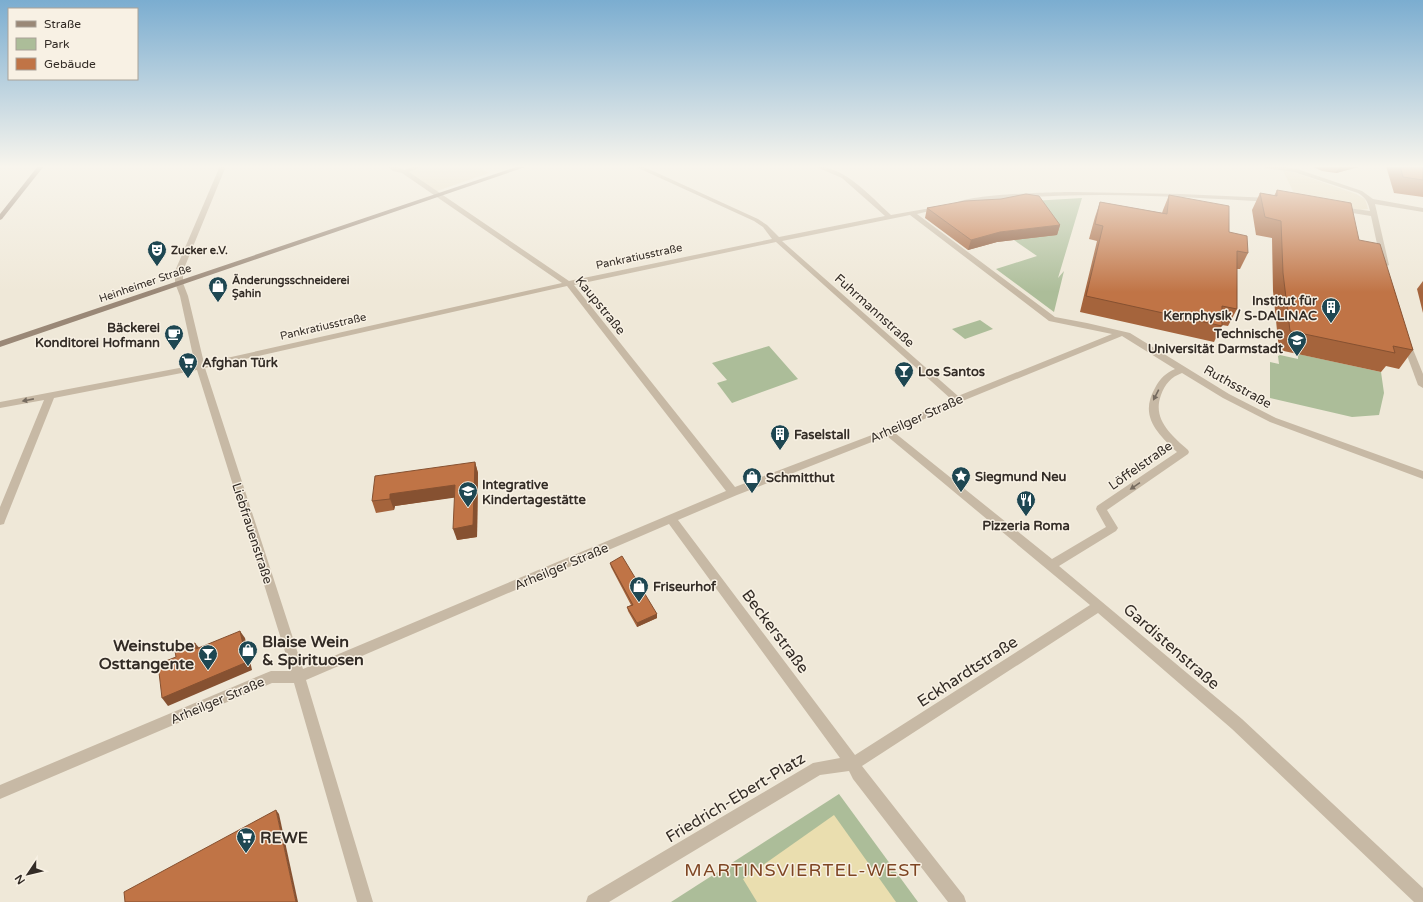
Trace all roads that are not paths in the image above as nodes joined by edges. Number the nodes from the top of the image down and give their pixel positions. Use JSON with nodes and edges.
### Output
{"nodes":[{"id":1,"x":8,"y":208,"type":"edge"},
{"id":2,"x":205,"y":208,"type":"edge"},
{"id":3,"x":403,"y":208,"type":"edge"},
{"id":4,"x":457,"y":208,"type":"edge"},
{"id":5,"x":730,"y":208,"type":"edge"},
{"id":6,"x":880,"y":208,"type":"edge"},
{"id":7,"x":935,"y":208,"type":"edge"},
{"id":8,"x":1329,"y":208,"type":"edge"},
{"id":9,"x":1373,"y":208,"type":"edge"},
{"id":10,"x":1412,"y":208,"type":"edge"},
{"id":11,"x":1423,"y":210,"type":"edge"},
{"id":12,"x":912,"y":213,"type":"junction"},
{"id":13,"x":1374,"y":214,"type":"junction"},
{"id":14,"x":890,"y":217,"type":"junction"},
{"id":15,"x":0,"y":218,"type":"edge"},
{"id":16,"x":776,"y":239,"type":"junction"},
{"id":17,"x":1387,"y":274,"type":"edge"},
{"id":18,"x":179,"y":283,"type":"junction"},
{"id":19,"x":569,"y":284,"type":"junction"},
{"id":20,"x":1122,"y":333,"type":"junction"},
{"id":21,"x":1404,"y":336,"type":"edge"},
{"id":22,"x":0,"y":344,"type":"edge"},
{"id":23,"x":200,"y":366,"type":"junction"},
{"id":24,"x":1182,"y":369,"type":"junction"},
{"id":25,"x":1423,"y":385,"type":"edge"},
{"id":26,"x":50,"y":395,"type":"junction"},
{"id":27,"x":957,"y":400,"type":"junction"},
{"id":28,"x":0,"y":405,"type":"edge"},
{"id":29,"x":888,"y":432,"type":"junction"},
{"id":30,"x":1423,"y":475,"type":"edge"},
{"id":31,"x":733,"y":492,"type":"junction"},
{"id":32,"x":671,"y":519,"type":"junction"},
{"id":33,"x":0,"y":521,"type":"edge"},
{"id":34,"x":1051,"y":565,"type":"junction"},
{"id":35,"x":1099,"y":606,"type":"junction"},
{"id":36,"x":299,"y":677,"type":"junction"},
{"id":37,"x":853,"y":764,"type":"junction"},
{"id":38,"x":0,"y":792,"type":"edge"},
{"id":39,"x":1423,"y":899,"type":"edge"},
{"id":40,"x":365,"y":902,"type":"edge"},
{"id":41,"x":594,"y":902,"type":"edge"},
{"id":42,"x":958,"y":902,"type":"edge"}],
"edges":[{"from":1,"to":15,"type":"street"},
{"from":2,"to":18,"type":"street","name":"Liebfrauenstraße"},
{"from":3,"to":18,"type":"street","name":"Heinheimer Straße"},
{"from":4,"to":19,"type":"street","name":"Kaupstraße"},
{"from":5,"to":16,"type":"street","name":"Fuhrmannstraße"},
{"from":6,"to":14,"type":"street"},
{"from":7,"to":12,"type":"street","name":"Pankratiusstraße"},
{"from":8,"to":13,"type":"street"},
{"from":9,"to":13,"type":"street"},
{"from":10,"to":11,"type":"street"},
{"from":12,"to":14,"type":"street","name":"Pankratiusstraße"},
{"from":12,"to":20,"type":"street","name":"Ruthsstraße"},
{"from":13,"to":17,"type":"street"},
{"from":14,"to":16,"type":"street","name":"Pankratiusstraße"},
{"from":16,"to":19,"type":"street","name":"Pankratiusstraße"},
{"from":16,"to":27,"type":"street","name":"Fuhrmannstraße"},
{"from":18,"to":22,"type":"street","name":"Heinheimer Straße"},
{"from":18,"to":23,"type":"street","name":"Liebfrauenstraße"},
{"from":19,"to":23,"type":"street","name":"Pankratiusstraße"},
{"from":19,"to":31,"type":"street","name":"Kaupstraße"},
{"from":20,"to":24,"type":"street","name":"Ruthsstraße"},
{"from":20,"to":27,"type":"street","name":"Arheilger Straße"},
{"from":21,"to":25,"type":"street"},
{"from":23,"to":26,"type":"street","name":"Pankratiusstraße"},
{"from":23,"to":36,"type":"street","name":"Liebfrauenstraße"},
{"from":24,"to":30,"type":"street","name":"Ruthsstraße"},
{"from":24,"to":34,"type":"street","name":"Löffelstraße","one_way":true},
{"from":26,"to":28,"type":"street","name":"Pankratiusstraße","one_way":true},
{"from":26,"to":33,"type":"street"},
{"from":27,"to":29,"type":"street","name":"Arheilger Straße"},
{"from":29,"to":31,"type":"street","name":"Arheilger Straße"},
{"from":29,"to":34,"type":"street","name":"Gardistenstraße"},
{"from":31,"to":32,"type":"street","name":"Arheilger Straße"},
{"from":32,"to":36,"type":"street","name":"Arheilger Straße"},
{"from":32,"to":37,"type":"street","name":"Beckerstraße"},
{"from":34,"to":35,"type":"street","name":"Gardistenstraße"},
{"from":35,"to":37,"type":"street","name":"Eckhardtstraße"},
{"from":35,"to":39,"type":"street","name":"Gardistenstraße"},
{"from":36,"to":38,"type":"street","name":"Arheilger Straße"},
{"from":36,"to":40,"type":"street","name":"Liebfrauenstraße"},
{"from":37,"to":41,"type":"street","name":"Friedrich-Ebert-Platz"},
{"from":37,"to":42,"type":"street"}]}
